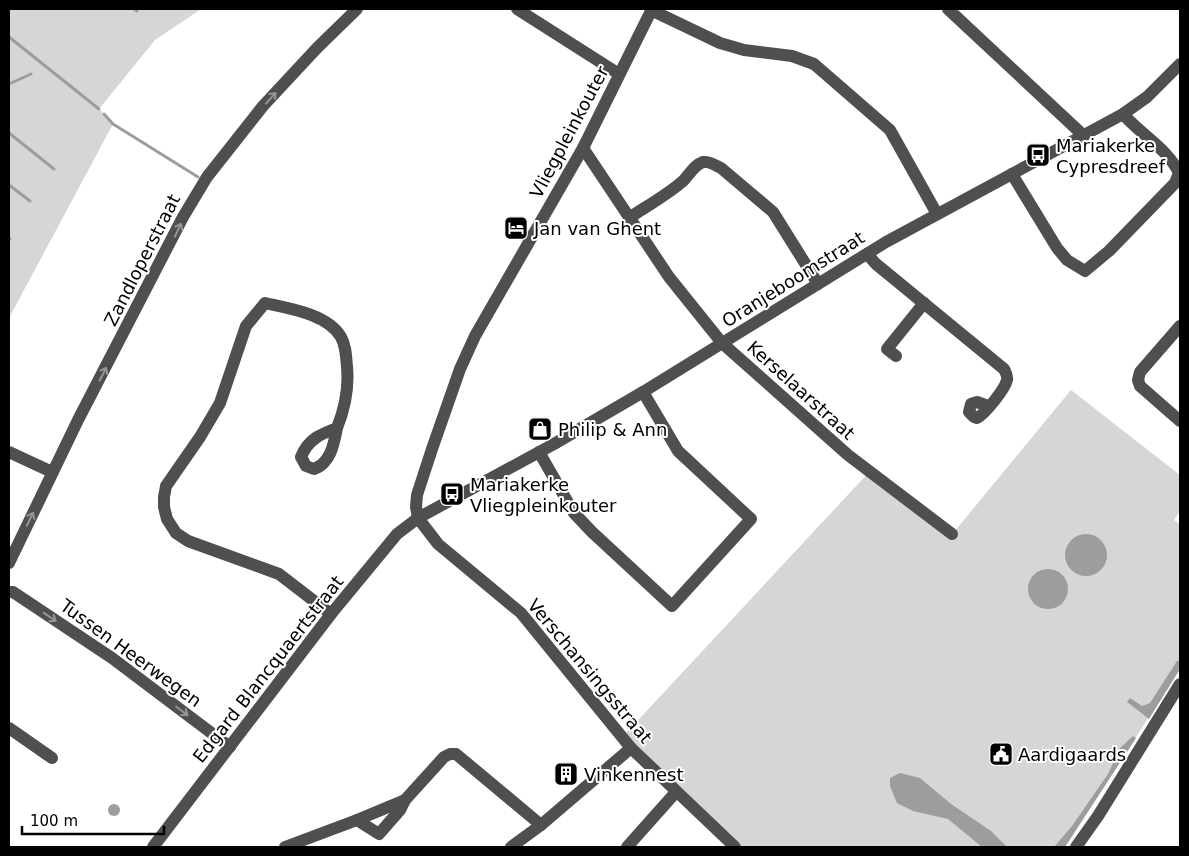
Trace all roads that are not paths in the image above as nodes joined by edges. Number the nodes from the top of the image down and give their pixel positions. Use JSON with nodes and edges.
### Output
{"nodes":[{"id":1,"x":357,"y":9,"type":"edge"},
{"id":2,"x":517,"y":9,"type":"edge"},
{"id":3,"x":652,"y":9,"type":"edge"},
{"id":4,"x":948,"y":9,"type":"edge"},
{"id":5,"x":1180,"y":64,"type":"edge"},
{"id":6,"x":619,"y":74,"type":"junction"},
{"id":7,"x":1123,"y":114,"type":"junction"},
{"id":8,"x":1084,"y":136,"type":"junction"},
{"id":9,"x":584,"y":148,"type":"junction"},
{"id":10,"x":1012,"y":174,"type":"junction"},
{"id":11,"x":937,"y":214,"type":"junction"},
{"id":12,"x":629,"y":218,"type":"junction"},
{"id":13,"x":867,"y":254,"type":"junction"},
{"id":14,"x":818,"y":284,"type":"junction"},
{"id":15,"x":924,"y":303,"type":"junction"},
{"id":16,"x":1180,"y":326,"type":"edge"},
{"id":17,"x":722,"y":343,"type":"junction"},
{"id":18,"x":887,"y":349,"type":"dead end"},
{"id":19,"x":642,"y":392,"type":"junction"},
{"id":20,"x":988,"y":406,"type":"dead end"},
{"id":21,"x":1180,"y":421,"type":"edge"},
{"id":22,"x":337,"y":428,"type":"dead end"},
{"id":23,"x":9,"y":452,"type":"edge"},
{"id":24,"x":539,"y":452,"type":"junction"},
{"id":25,"x":52,"y":472,"type":"junction"},
{"id":26,"x":418,"y":518,"type":"junction"},
{"id":27,"x":952,"y":534,"type":"dead end"},
{"id":28,"x":9,"y":563,"type":"edge"},
{"id":29,"x":9,"y":592,"type":"edge"},
{"id":30,"x":331,"y":614,"type":"junction"},
{"id":31,"x":1180,"y":684,"type":"edge"},
{"id":32,"x":9,"y":728,"type":"edge"},
{"id":33,"x":230,"y":747,"type":"junction"},
{"id":34,"x":631,"y":748,"type":"junction"},
{"id":35,"x":52,"y":758,"type":"dead end"},
{"id":36,"x":676,"y":792,"type":"junction"},
{"id":37,"x":405,"y":800,"type":"junction"},
{"id":38,"x":357,"y":820,"type":"junction"},
{"id":39,"x":541,"y":825,"type":"junction"},
{"id":40,"x":153,"y":847,"type":"edge"},
{"id":41,"x":285,"y":847,"type":"edge"},
{"id":42,"x":511,"y":847,"type":"edge"},
{"id":43,"x":627,"y":847,"type":"edge"},
{"id":44,"x":734,"y":847,"type":"edge"},
{"id":45,"x":1076,"y":847,"type":"edge"}],
"edges":[{"from":25,"to":1,"type":"street","name":"Zandloperstraat","one_way":true},
{"from":2,"to":6,"type":"street"},
{"from":3,"to":6,"type":"street","name":"Vliegpleinkouter"},
{"from":3,"to":11,"type":"street"},
{"from":4,"to":8,"type":"street"},
{"from":5,"to":7,"type":"street","name":"Oranjeboomstraat"},
{"from":6,"to":9,"type":"street","name":"Vliegpleinkouter"},
{"from":7,"to":8,"type":"street","name":"Oranjeboomstraat"},
{"from":7,"to":10,"type":"street"},
{"from":8,"to":10,"type":"street","name":"Oranjeboomstraat"},
{"from":9,"to":12,"type":"street","name":"Kerselaarstraat"},
{"from":9,"to":26,"type":"street","name":"Vliegpleinkouter"},
{"from":10,"to":11,"type":"street","name":"Oranjeboomstraat"},
{"from":11,"to":13,"type":"street","name":"Oranjeboomstraat"},
{"from":12,"to":14,"type":"street"},
{"from":12,"to":17,"type":"street","name":"Kerselaarstraat"},
{"from":13,"to":14,"type":"street","name":"Oranjeboomstraat"},
{"from":13,"to":15,"type":"street"},
{"from":14,"to":17,"type":"street","name":"Oranjeboomstraat"},
{"from":15,"to":18,"type":"street"},
{"from":15,"to":20,"type":"street"},
{"from":16,"to":21,"type":"street"},
{"from":17,"to":19,"type":"street","name":"Oranjeboomstraat"},
{"from":17,"to":27,"type":"street","name":"Kerselaarstraat"},
{"from":19,"to":24,"type":"street","name":"Oranjeboomstraat"},
{"from":19,"to":24,"type":"street"},
{"from":22,"to":30,"type":"street"},
{"from":23,"to":25,"type":"street"},
{"from":24,"to":26,"type":"street","name":"Oranjeboomstraat"},
{"from":28,"to":25,"type":"street","name":"Zandloperstraat","one_way":true},
{"from":26,"to":30,"type":"street","name":"Edgard Blancquaertstraat"},
{"from":26,"to":34,"type":"street","name":"Verschansingsstraat"},
{"from":29,"to":33,"type":"street","name":"Tussen Heerwegen","one_way":true},
{"from":30,"to":33,"type":"street","name":"Edgard Blancquaertstraat"},
{"from":31,"to":45,"type":"street"},
{"from":32,"to":35,"type":"street"},
{"from":33,"to":40,"type":"street","name":"Edgard Blancquaertstraat"},
{"from":34,"to":36,"type":"street","name":"Verschansingsstraat"},
{"from":34,"to":39,"type":"street"},
{"from":36,"to":43,"type":"street"},
{"from":36,"to":44,"type":"street","name":"Verschansingsstraat"},
{"from":37,"to":38,"type":"street"},
{"from":37,"to":38,"type":"street"},
{"from":37,"to":39,"type":"street"},
{"from":38,"to":41,"type":"street"},
{"from":39,"to":42,"type":"street"}]}
